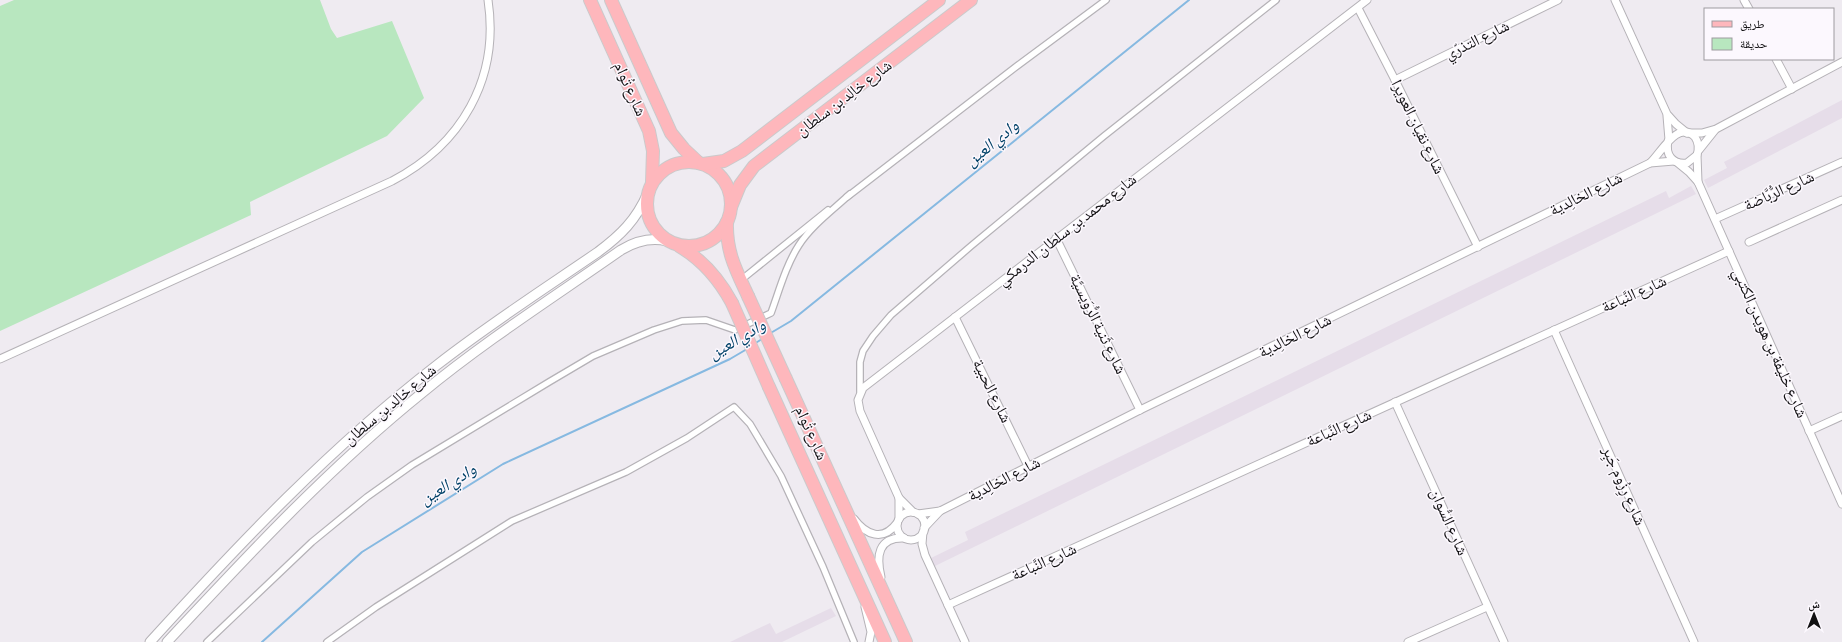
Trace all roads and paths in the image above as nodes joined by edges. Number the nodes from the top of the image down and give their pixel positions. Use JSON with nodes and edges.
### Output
{"nodes":[{"id":1,"x":488,"y":0,"type":"edge"},
{"id":2,"x":590,"y":0,"type":"edge"},
{"id":3,"x":611,"y":0,"type":"edge"},
{"id":4,"x":939,"y":0,"type":"edge"},
{"id":5,"x":971,"y":0,"type":"edge"},
{"id":6,"x":1106,"y":0,"type":"edge"},
{"id":7,"x":1276,"y":0,"type":"edge"},
{"id":8,"x":1367,"y":0,"type":"edge"},
{"id":9,"x":1558,"y":0,"type":"edge"},
{"id":10,"x":1615,"y":0,"type":"edge"},
{"id":11,"x":1358,"y":8,"type":"junction"},
{"id":12,"x":1777,"y":60,"type":"edge"},
{"id":13,"x":1842,"y":62,"type":"edge"},
{"id":14,"x":1395,"y":80,"type":"junction"},
{"id":15,"x":1792,"y":89,"type":"junction"},
{"id":16,"x":1667,"y":114,"type":"junction"},
{"id":17,"x":1716,"y":129,"type":"junction"},
{"id":18,"x":1687,"y":133,"type":"junction"},
{"id":19,"x":1669,"y":140,"type":"junction"},
{"id":20,"x":1698,"y":153,"type":"junction"},
{"id":21,"x":1676,"y":162,"type":"junction"},
{"id":22,"x":1842,"y":162,"type":"edge"},
{"id":23,"x":1650,"y":163,"type":"junction"},
{"id":24,"x":701,"y":164,"type":"junction"},
{"id":25,"x":1698,"y":182,"type":"junction"},
{"id":26,"x":650,"y":188,"type":"junction"},
{"id":27,"x":850,"y":194,"type":"junction"},
{"id":28,"x":1842,"y":200,"type":"edge"},
{"id":29,"x":731,"y":207,"type":"junction"},
{"id":30,"x":1715,"y":219,"type":"junction"},
{"id":31,"x":728,"y":222,"type":"junction"},
{"id":32,"x":1056,"y":238,"type":"junction"},
{"id":33,"x":1749,"y":242,"type":"dead end"},
{"id":34,"x":672,"y":243,"type":"junction"},
{"id":35,"x":1478,"y":247,"type":"junction"},
{"id":36,"x":1730,"y":251,"type":"junction"},
{"id":37,"x":741,"y":280,"type":"junction"},
{"id":38,"x":955,"y":317,"type":"junction"},
{"id":39,"x":1554,"y":330,"type":"junction"},
{"id":40,"x":0,"y":359,"type":"edge"},
{"id":41,"x":860,"y":391,"type":"junction"},
{"id":42,"x":1395,"y":402,"type":"junction"},
{"id":43,"x":1140,"y":410,"type":"junction"},
{"id":44,"x":1842,"y":416,"type":"edge"},
{"id":45,"x":1809,"y":432,"type":"junction"},
{"id":46,"x":1028,"y":466,"type":"junction"},
{"id":47,"x":899,"y":498,"type":"junction"},
{"id":48,"x":842,"y":503,"type":"junction"},
{"id":49,"x":1842,"y":504,"type":"edge"},
{"id":50,"x":940,"y":511,"type":"junction"},
{"id":51,"x":916,"y":513,"type":"junction"},
{"id":52,"x":898,"y":521,"type":"junction"},
{"id":53,"x":924,"y":530,"type":"junction"},
{"id":54,"x":906,"y":538,"type":"junction"},
{"id":55,"x":925,"y":555,"type":"junction"},
{"id":56,"x":864,"y":596,"type":"junction"},
{"id":57,"x":886,"y":599,"type":"junction"},
{"id":58,"x":948,"y":605,"type":"junction"},
{"id":59,"x":1487,"y":606,"type":"junction"},
{"id":60,"x":150,"y":642,"type":"edge"},
{"id":61,"x":167,"y":642,"type":"edge"},
{"id":62,"x":208,"y":642,"type":"edge"},
{"id":63,"x":327,"y":642,"type":"edge"},
{"id":64,"x":854,"y":642,"type":"edge"},
{"id":65,"x":869,"y":642,"type":"edge"},
{"id":66,"x":885,"y":642,"type":"edge"},
{"id":67,"x":906,"y":642,"type":"edge"},
{"id":68,"x":965,"y":642,"type":"edge"},
{"id":69,"x":1408,"y":642,"type":"edge"},
{"id":70,"x":1504,"y":642,"type":"edge"},
{"id":71,"x":1694,"y":642,"type":"edge"}],
"edges":[{"from":1,"to":40,"type":"street"},
{"from":2,"to":26,"type":"main road","name":"شارع تُوام"},
{"from":3,"to":24,"type":"main road","name":"شارع تُوام"},
{"from":4,"to":24,"type":"main road","name":"شارع خالِد بن سلطان"},
{"from":5,"to":29,"type":"main road","name":"شارع خالِد بن سلطان"},
{"from":6,"to":27,"type":"street"},
{"from":7,"to":41,"type":"street"},
{"from":8,"to":11,"type":"street","name":"شارع محمد بن سلطان الدرمكي"},
{"from":9,"to":14,"type":"street","name":"شارع التذرّي"},
{"from":10,"to":16,"type":"street"},
{"from":11,"to":14,"type":"street","name":"شارع نقيان العويرا"},
{"from":11,"to":32,"type":"street","name":"شارع محمد بن سلطان الدرمكي"},
{"from":12,"to":15,"type":"street"},
{"from":13,"to":15,"type":"street"},
{"from":14,"to":35,"type":"street","name":"شارع نقيان العويرا"},
{"from":15,"to":17,"type":"street"},
{"from":16,"to":18,"type":"street"},
{"from":16,"to":19,"type":"street"},
{"from":17,"to":18,"type":"street"},
{"from":17,"to":20,"type":"street"},
{"from":18,"to":19,"type":"street"},
{"from":18,"to":20,"type":"street"},
{"from":19,"to":21,"type":"street"},
{"from":19,"to":23,"type":"street","name":"شارع الخالِدية"},
{"from":20,"to":21,"type":"street"},
{"from":20,"to":25,"type":"street","name":"شارع خليفة بن هويدن الكتبي"},
{"from":21,"to":23,"type":"street","name":"شارع الخالِدية"},
{"from":21,"to":25,"type":"street","name":"شارع خليفة بن هويدن الكتبي"},
{"from":22,"to":30,"type":"street","name":"شارع الرُّبَّاضة"},
{"from":23,"to":35,"type":"street","name":"شارع الخالِدية"},
{"from":24,"to":26,"type":"main road"},
{"from":24,"to":29,"type":"main road"},
{"from":25,"to":30,"type":"street","name":"شارع خليفة بن هويدن الكتبي"},
{"from":26,"to":34,"type":"main road"},
{"from":26,"to":60,"type":"street","name":"شارع خالِد بن سلطان"},
{"from":27,"to":37,"type":"street"},
{"from":27,"to":62,"type":"street"},
{"from":28,"to":33,"type":"street"},
{"from":29,"to":31,"type":"main road"},
{"from":30,"to":36,"type":"street","name":"شارع خليفة بن هويدن الكتبي"},
{"from":31,"to":34,"type":"main road"},
{"from":31,"to":37,"type":"main road","name":"شارع تُوام"},
{"from":32,"to":38,"type":"street","name":"شارع محمد بن سلطان الدرمكي"},
{"from":32,"to":43,"type":"street","name":"شارع ثَنية الرُّوَيسيَّة"},
{"from":34,"to":56,"type":"main road","name":"شارع تُوام","bridge":true},
{"from":34,"to":61,"type":"street","name":"شارع خالِد بن سلطان"},
{"from":35,"to":43,"type":"street","name":"شارع الخالِدية"},
{"from":36,"to":39,"type":"street","name":"شارع النَّباعة"},
{"from":36,"to":45,"type":"street","name":"شارع خليفة بن هويدن الكتبي"},
{"from":37,"to":48,"type":"main road","name":"شارع تُوام","bridge":true},
{"from":38,"to":41,"type":"street","name":"شارع محمد بن سلطان الدرمكي"},
{"from":38,"to":46,"type":"street","name":"شارع الحبية"},
{"from":39,"to":42,"type":"street","name":"شارع النَّباعة"},
{"from":39,"to":71,"type":"street","name":"شارع رِزُوم جَبِر"},
{"from":41,"to":47,"type":"street"},
{"from":42,"to":58,"type":"street","name":"شارع النَّباعة"},
{"from":42,"to":59,"type":"street","name":"شارع السُّوان"},
{"from":43,"to":46,"type":"street","name":"شارع الخالِدية"},
{"from":44,"to":45,"type":"street"},
{"from":45,"to":49,"type":"street","name":"شارع خليفة بن هويدن الكتبي"},
{"from":46,"to":50,"type":"street","name":"شارع الخالِدية"},
{"from":47,"to":51,"type":"street"},
{"from":47,"to":52,"type":"street"},
{"from":48,"to":52,"type":"street"},
{"from":48,"to":57,"type":"main road","name":"شارع تُوام"},
{"from":50,"to":51,"type":"street","name":"شارع الخالِدية"},
{"from":50,"to":53,"type":"street","name":"شارع الخالِدية"},
{"from":51,"to":52,"type":"street"},
{"from":51,"to":53,"type":"street"},
{"from":52,"to":54,"type":"street"},
{"from":53,"to":54,"type":"street"},
{"from":53,"to":55,"type":"street"},
{"from":54,"to":55,"type":"street"},
{"from":54,"to":57,"type":"street"},
{"from":55,"to":58,"type":"street"},
{"from":56,"to":65,"type":"street"},
{"from":56,"to":66,"type":"main road","name":"شارع تُوام"},
{"from":57,"to":67,"type":"main road","name":"شارع تُوام"},
{"from":58,"to":68,"type":"street"},
{"from":59,"to":69,"type":"street"},
{"from":59,"to":70,"type":"street","name":"شارع السُّوان"},
{"from":63,"to":64,"type":"street"}]}
